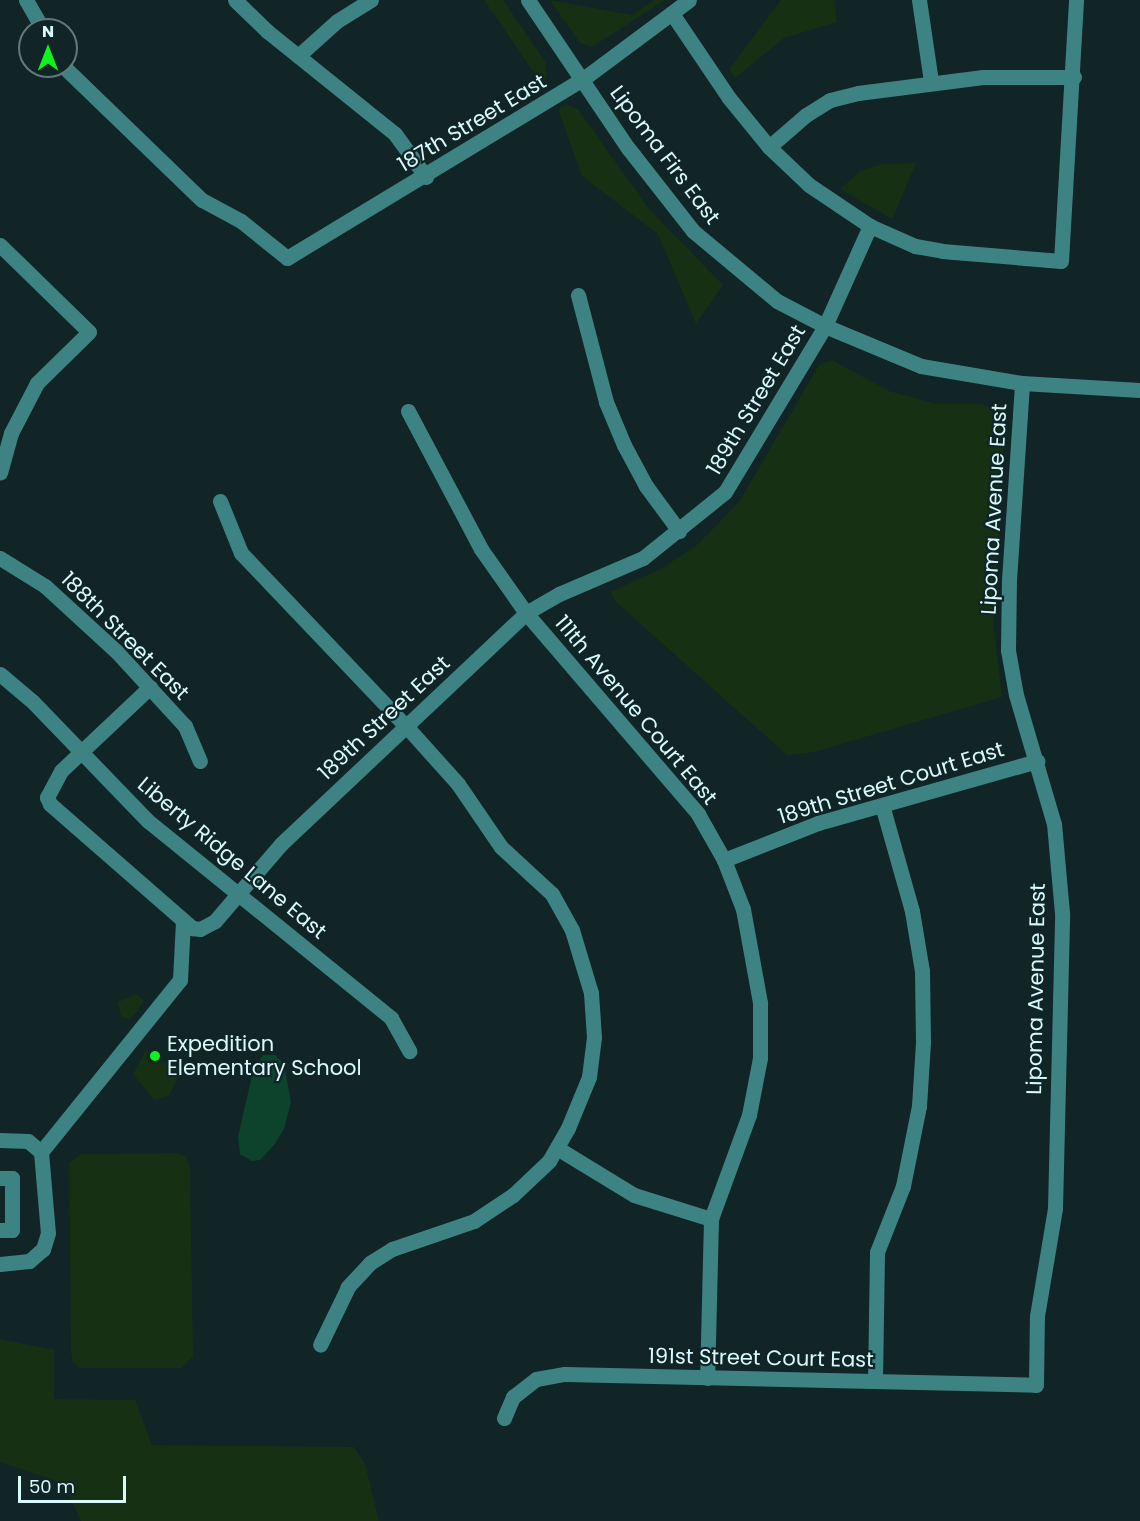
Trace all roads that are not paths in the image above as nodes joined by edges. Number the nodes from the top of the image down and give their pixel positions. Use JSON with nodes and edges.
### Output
{"nodes":[{"id":1,"x":26,"y":0,"type":"edge"},
{"id":2,"x":235,"y":0,"type":"edge"},
{"id":3,"x":371,"y":0,"type":"edge"},
{"id":4,"x":528,"y":0,"type":"edge"},
{"id":5,"x":689,"y":0,"type":"edge"},
{"id":6,"x":919,"y":0,"type":"edge"},
{"id":7,"x":1076,"y":0,"type":"edge"},
{"id":8,"x":674,"y":15,"type":"junction"},
{"id":9,"x":36,"y":18,"type":"edge"},
{"id":10,"x":298,"y":56,"type":"junction"},
{"id":11,"x":1074,"y":77,"type":"junction"},
{"id":12,"x":75,"y":78,"type":"edge"},
{"id":13,"x":583,"y":79,"type":"junction"},
{"id":14,"x":931,"y":81,"type":"junction"},
{"id":15,"x":769,"y":147,"type":"junction"},
{"id":16,"x":426,"y":177,"type":"junction"},
{"id":17,"x":870,"y":226,"type":"junction"},
{"id":18,"x":0,"y":245,"type":"edge"},
{"id":19,"x":578,"y":295,"type":"dead end"},
{"id":20,"x":825,"y":326,"type":"junction"},
{"id":21,"x":1022,"y":383,"type":"junction"},
{"id":22,"x":1140,"y":390,"type":"edge"},
{"id":23,"x":408,"y":411,"type":"dead end"},
{"id":24,"x":0,"y":473,"type":"edge"},
{"id":25,"x":220,"y":501,"type":"dead end"},
{"id":26,"x":679,"y":531,"type":"junction"},
{"id":27,"x":0,"y":558,"type":"edge"},
{"id":28,"x":526,"y":613,"type":"junction"},
{"id":29,"x":0,"y":674,"type":"edge"},
{"id":30,"x":150,"y":687,"type":"junction"},
{"id":31,"x":406,"y":726,"type":"junction"},
{"id":32,"x":81,"y":752,"type":"junction"},
{"id":33,"x":200,"y":761,"type":"dead end"},
{"id":34,"x":1037,"y":761,"type":"junction"},
{"id":35,"x":882,"y":805,"type":"junction"},
{"id":36,"x":724,"y":860,"type":"junction"},
{"id":37,"x":238,"y":892,"type":"junction"},
{"id":38,"x":183,"y":920,"type":"junction"},
{"id":39,"x":409,"y":1050,"type":"dead end"},
{"id":40,"x":0,"y":1140,"type":"edge"},
{"id":41,"x":557,"y":1148,"type":"junction"},
{"id":42,"x":41,"y":1152,"type":"junction"},
{"id":43,"x":0,"y":1178,"type":"edge"},
{"id":44,"x":711,"y":1219,"type":"junction"},
{"id":45,"x":0,"y":1230,"type":"edge"},
{"id":46,"x":0,"y":1264,"type":"edge"},
{"id":47,"x":320,"y":1345,"type":"dead end"},
{"id":48,"x":707,"y":1378,"type":"junction"},
{"id":49,"x":875,"y":1381,"type":"junction"},
{"id":50,"x":1036,"y":1385,"type":"joint"},
{"id":51,"x":504,"y":1418,"type":"dead end"}],
"edges":[{"from":1,"to":9,"type":"street"},
{"from":2,"to":10,"type":"street"},
{"from":3,"to":10,"type":"street"},
{"from":4,"to":13,"type":"street","name":"Lipoma Firs East"},
{"from":5,"to":8,"type":"street","name":"187th Street East"},
{"from":6,"to":14,"type":"street"},
{"from":7,"to":11,"type":"street"},
{"from":8,"to":13,"type":"street","name":"187th Street East"},
{"from":8,"to":15,"type":"street"},
{"from":10,"to":16,"type":"street"},
{"from":11,"to":14,"type":"street"},
{"from":11,"to":17,"type":"street"},
{"from":12,"to":16,"type":"street","name":"187th Street East"},
{"from":13,"to":16,"type":"street","name":"187th Street East"},
{"from":13,"to":20,"type":"street","name":"Lipoma Firs East"},
{"from":14,"to":15,"type":"street"},
{"from":15,"to":17,"type":"street"},
{"from":17,"to":20,"type":"street","name":"189th Street East"},
{"from":18,"to":24,"type":"street"},
{"from":19,"to":26,"type":"street"},
{"from":20,"to":21,"type":"street","name":"Lipoma Firs East"},
{"from":20,"to":26,"type":"street","name":"189th Street East"},
{"from":21,"to":22,"type":"street","name":"Lipoma Firs East"},
{"from":21,"to":34,"type":"street","name":"Lipoma Avenue East"},
{"from":23,"to":28,"type":"street","name":"111th Avenue Court East"},
{"from":25,"to":31,"type":"street"},
{"from":26,"to":28,"type":"street","name":"189th Street East"},
{"from":27,"to":30,"type":"street","name":"188th Street East"},
{"from":28,"to":31,"type":"street","name":"189th Street East"},
{"from":28,"to":36,"type":"street","name":"111th Avenue Court East"},
{"from":29,"to":32,"type":"street","name":"Liberty Ridge Lane East"},
{"from":30,"to":32,"type":"street"},
{"from":30,"to":33,"type":"street","name":"188th Street East"},
{"from":31,"to":37,"type":"street","name":"189th Street East"},
{"from":31,"to":41,"type":"street"},
{"from":32,"to":37,"type":"street","name":"Liberty Ridge Lane East"},
{"from":32,"to":38,"type":"street"},
{"from":34,"to":35,"type":"street","name":"189th Street Court East"},
{"from":34,"to":50,"type":"street","name":"Lipoma Avenue East"},
{"from":35,"to":36,"type":"street","name":"189th Street Court East"},
{"from":35,"to":49,"type":"street"},
{"from":36,"to":44,"type":"street","name":"111th Avenue Court East"},
{"from":37,"to":38,"type":"street","name":"189th Street East"},
{"from":37,"to":39,"type":"street","name":"Liberty Ridge Lane East"},
{"from":38,"to":42,"type":"street"},
{"from":40,"to":42,"type":"street"},
{"from":41,"to":44,"type":"street"},
{"from":41,"to":47,"type":"street"},
{"from":42,"to":46,"type":"street"},
{"from":43,"to":45,"type":"street"},
{"from":44,"to":48,"type":"street","name":"111th Avenue Court East"},
{"from":48,"to":49,"type":"street","name":"191st Street Court East"},
{"from":48,"to":51,"type":"street","name":"191st Street Court East"},
{"from":49,"to":50,"type":"street","name":"191st Street Court East"}]}
